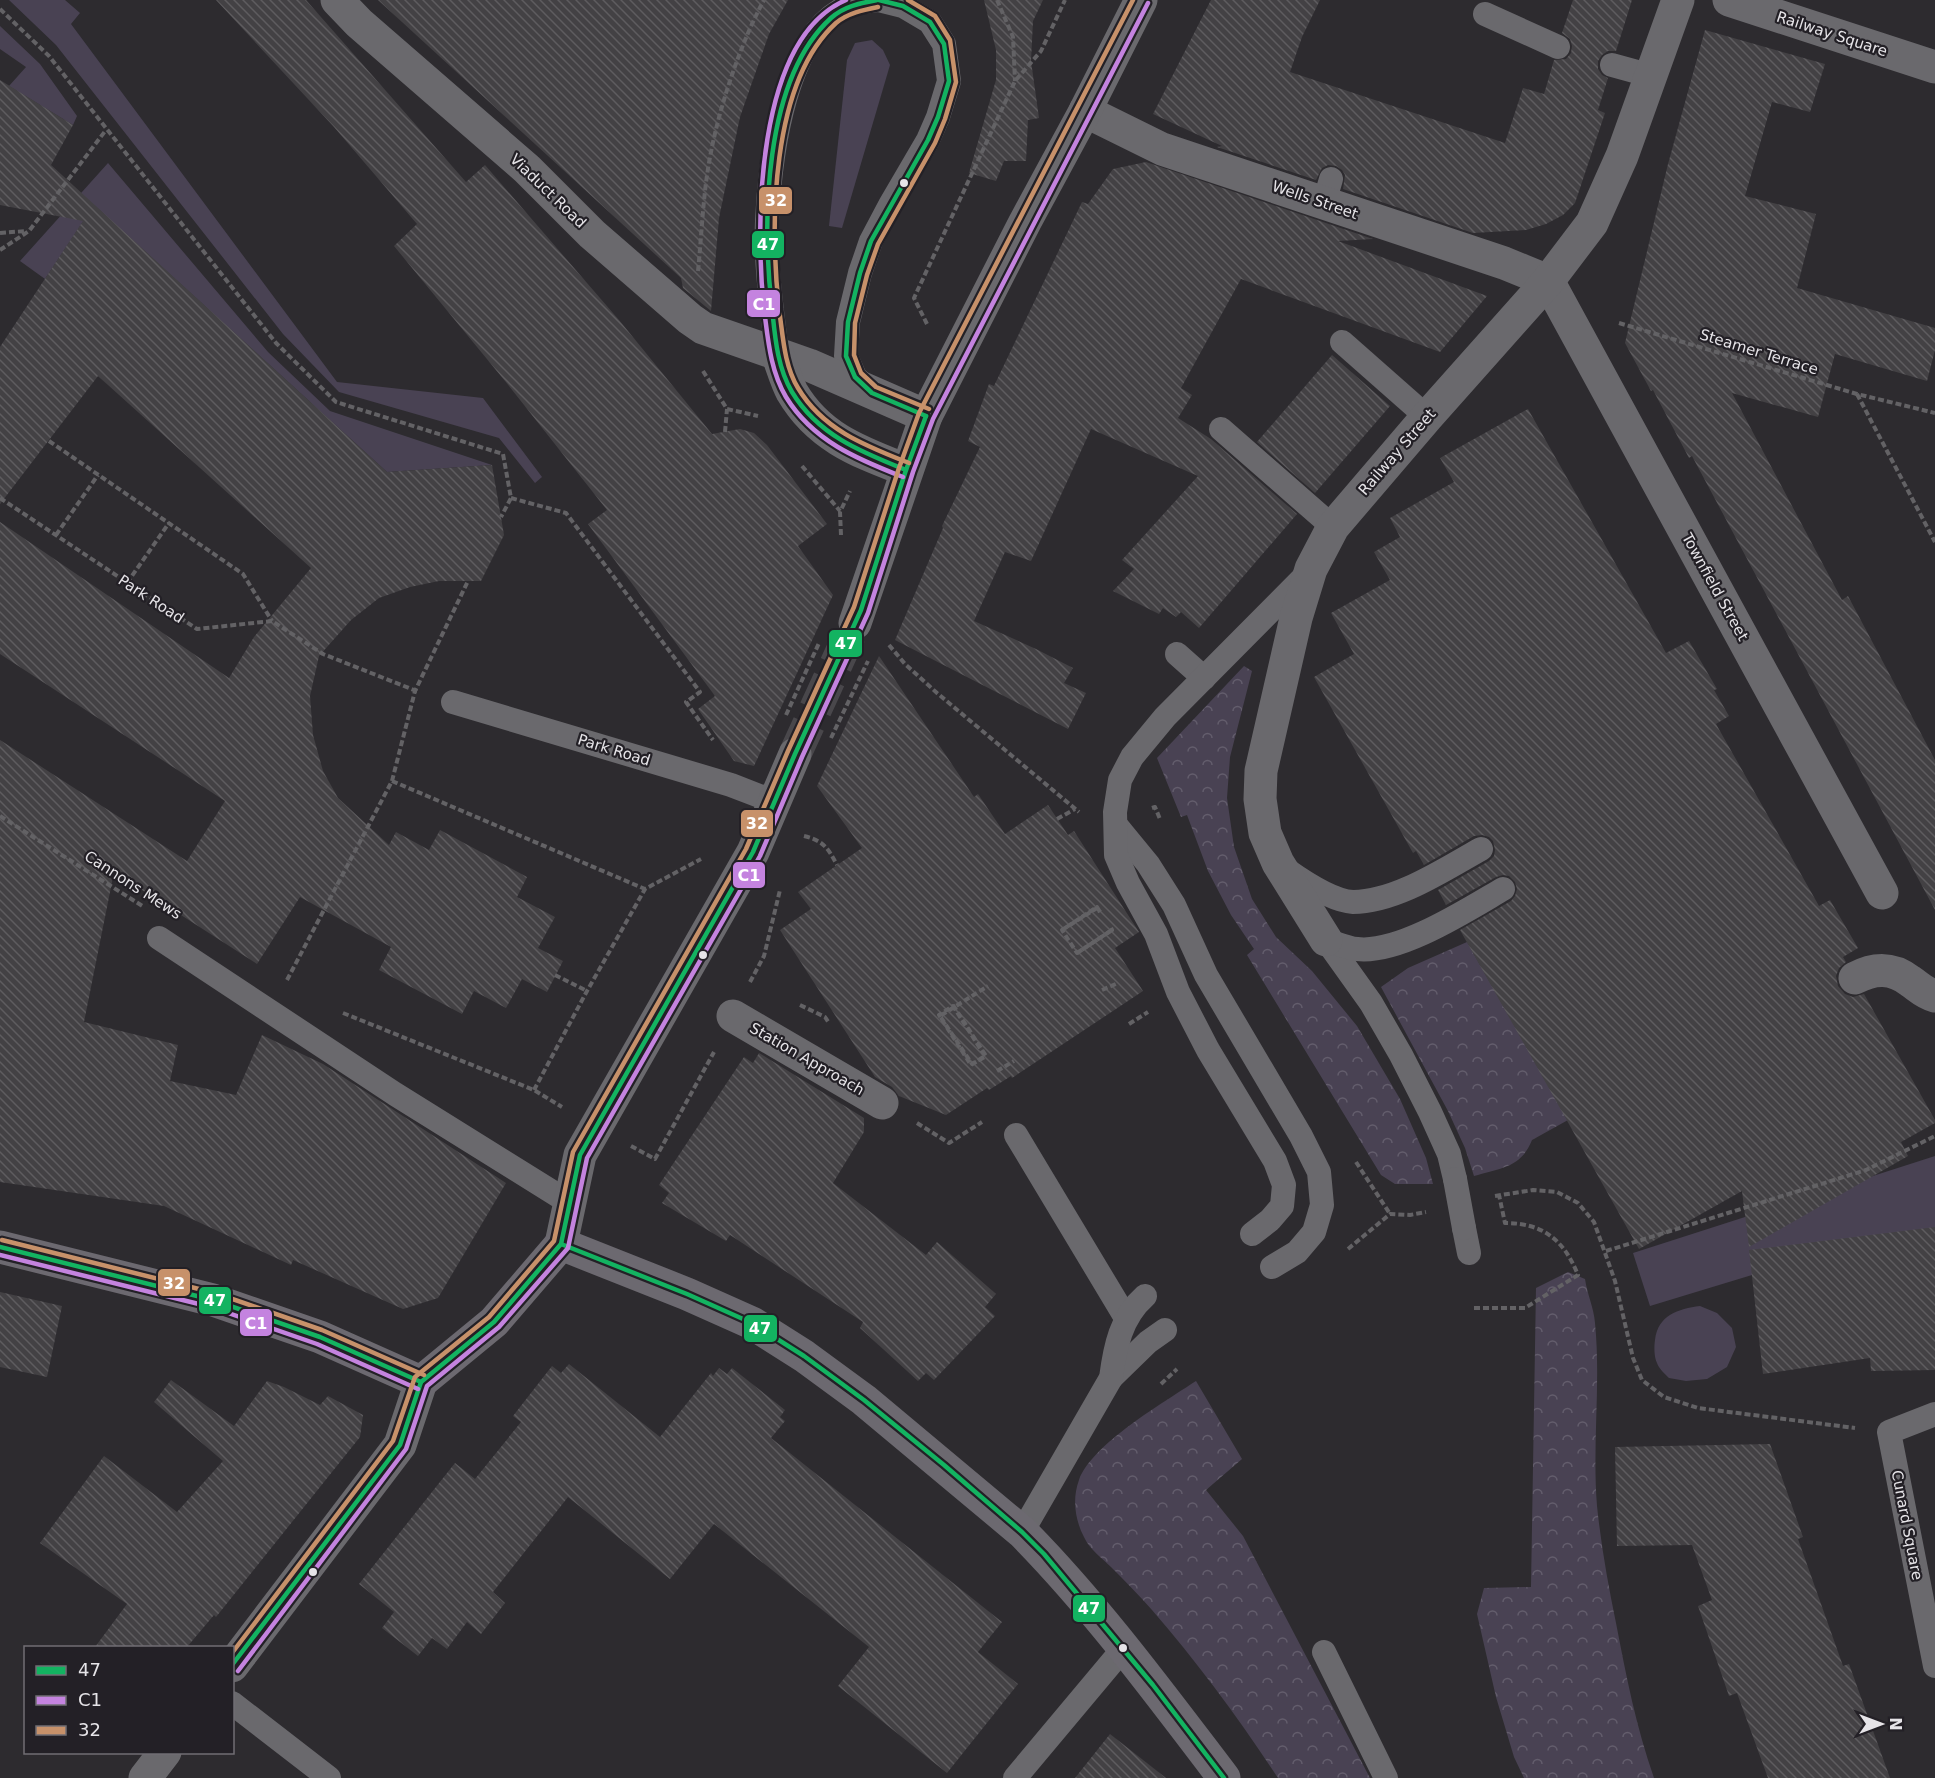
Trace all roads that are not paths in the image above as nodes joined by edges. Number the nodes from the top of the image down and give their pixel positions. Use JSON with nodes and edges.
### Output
{"nodes":[{"id":1,"x":337,"y":0,"type":"edge"},
{"id":2,"x":878,"y":0,"type":"edge"},
{"id":3,"x":1141,"y":0,"type":"edge"},
{"id":4,"x":1678,"y":0,"type":"edge"},
{"id":5,"x":1729,"y":0,"type":"edge"},
{"id":6,"x":1485,"y":14,"type":"dead end"},
{"id":7,"x":1558,"y":47,"type":"dead end"},
{"id":8,"x":1612,"y":65,"type":"dead end"},
{"id":9,"x":1935,"y":67,"type":"edge"},
{"id":10,"x":1652,"y":76,"type":"junction"},
{"id":11,"x":1085,"y":111,"type":"junction"},
{"id":12,"x":1548,"y":281,"type":"junction"},
{"id":13,"x":1342,"y":342,"type":"dead end"},
{"id":14,"x":777,"y":353,"type":"junction"},
{"id":15,"x":872,"y":393,"type":"junction"},
{"id":16,"x":926,"y":416,"type":"junction"},
{"id":17,"x":1427,"y":417,"type":"junction"},
{"id":18,"x":1221,"y":429,"type":"dead end"},
{"id":19,"x":906,"y":470,"type":"junction"},
{"id":20,"x":1333,"y":527,"type":"junction"},
{"id":21,"x":1311,"y":569,"type":"junction"},
{"id":22,"x":858,"y":617,"type":"tunnel mouth"},
{"id":23,"x":1177,"y":654,"type":"dead end"},
{"id":24,"x":1204,"y":678,"type":"junction"},
{"id":25,"x":453,"y":702,"type":"dead end"},
{"id":26,"x":795,"y":754,"type":"tunnel mouth"},
{"id":27,"x":775,"y":801,"type":"junction"},
{"id":28,"x":1116,"y":825,"type":"junction"},
{"id":29,"x":1481,"y":849,"type":"dead end"},
{"id":30,"x":1278,"y":863,"type":"junction"},
{"id":31,"x":1503,"y":889,"type":"dead end"},
{"id":32,"x":1882,"y":893,"type":"dead end"},
{"id":33,"x":159,"y":938,"type":"dead end"},
{"id":34,"x":1326,"y":940,"type":"junction"},
{"id":35,"x":1855,"y":978,"type":"dead end"},
{"id":36,"x":1935,"y":996,"type":"edge"},
{"id":37,"x":733,"y":1016,"type":"road end"},
{"id":38,"x":882,"y":1102,"type":"dead end"},
{"id":39,"x":1016,"y":1135,"type":"dead end"},
{"id":40,"x":570,"y":1203,"type":"junction"},
{"id":41,"x":1252,"y":1234,"type":"dead end"},
{"id":42,"x":561,"y":1244,"type":"junction"},
{"id":43,"x":0,"y":1247,"type":"edge"},
{"id":44,"x":1469,"y":1253,"type":"dead end"},
{"id":45,"x":1272,"y":1267,"type":"dead end"},
{"id":46,"x":1145,"y":1296,"type":"dead end"},
{"id":47,"x":1126,"y":1318,"type":"junction"},
{"id":48,"x":1165,"y":1330,"type":"dead end"},
{"id":49,"x":1111,"y":1378,"type":"junction"},
{"id":50,"x":421,"y":1382,"type":"junction"},
{"id":51,"x":1935,"y":1414,"type":"edge"},
{"id":52,"x":1022,"y":1532,"type":"junction"},
{"id":53,"x":1123,"y":1649,"type":"junction"},
{"id":54,"x":1324,"y":1652,"type":"dead end"},
{"id":55,"x":234,"y":1663,"type":"edge"},
{"id":56,"x":1935,"y":1666,"type":"edge"},
{"id":57,"x":234,"y":1705,"type":"edge"},
{"id":58,"x":329,"y":1778,"type":"edge"},
{"id":59,"x":1016,"y":1778,"type":"edge"},
{"id":60,"x":1224,"y":1778,"type":"edge"},
{"id":61,"x":1386,"y":1778,"type":"edge"}],
"edges":[{"from":1,"to":14,"type":"street","name":"Viaduct Road"},
{"from":2,"to":14,"type":"lane"},
{"from":2,"to":15,"type":"lane"},
{"from":3,"to":11,"type":"street"},
{"from":4,"to":10,"type":"street","name":"Railway Street"},
{"from":5,"to":9,"type":"street","name":"Railway Square"},
{"from":6,"to":7,"type":"lane"},
{"from":8,"to":10,"type":"lane"},
{"from":10,"to":12,"type":"street","name":"Railway Street"},
{"from":11,"to":12,"type":"street","name":"Wells Street"},
{"from":11,"to":16,"type":"street"},
{"from":12,"to":17,"type":"street","name":"Railway Street"},
{"from":12,"to":32,"type":"street","name":"Townfield Street"},
{"from":13,"to":17,"type":"lane"},
{"from":14,"to":15,"type":"street","name":"Viaduct Road"},
{"from":14,"to":19,"type":"street"},
{"from":15,"to":16,"type":"street","name":"Viaduct Road"},
{"from":16,"to":19,"type":"street"},
{"from":17,"to":20,"type":"street","name":"Railway Street"},
{"from":18,"to":20,"type":"lane"},
{"from":19,"to":22,"type":"street"},
{"from":20,"to":21,"type":"street","name":"Railway Street"},
{"from":21,"to":24,"type":"lane"},
{"from":21,"to":30,"type":"street","name":"Railway Street"},
{"from":23,"to":24,"type":"lane"},
{"from":24,"to":28,"type":"lane"},
{"from":25,"to":27,"type":"lane","name":"Park Road"},
{"from":26,"to":27,"type":"street"},
{"from":27,"to":40,"type":"street"},
{"from":28,"to":41,"type":"lane"},
{"from":28,"to":45,"type":"lane"},
{"from":29,"to":30,"type":"lane"},
{"from":30,"to":34,"type":"street","name":"Railway Street"},
{"from":31,"to":34,"type":"lane"},
{"from":33,"to":40,"type":"lane"},
{"from":34,"to":44,"type":"lane","bridge":true},
{"from":35,"to":36,"type":"street"},
{"from":37,"to":38,"type":"street","name":"Station Approach"},
{"from":39,"to":47,"type":"lane"},
{"from":40,"to":42,"type":"street"},
{"from":42,"to":50,"type":"main road"},
{"from":42,"to":52,"type":"main road"},
{"from":43,"to":50,"type":"main road"},
{"from":46,"to":47,"type":"lane"},
{"from":47,"to":49,"type":"lane"},
{"from":48,"to":49,"type":"lane"},
{"from":49,"to":52,"type":"lane"},
{"from":50,"to":55,"type":"street"},
{"from":51,"to":56,"type":"lane","name":"Cunard Square"},
{"from":52,"to":53,"type":"main road"},
{"from":53,"to":59,"type":"lane"},
{"from":53,"to":60,"type":"main road"},
{"from":54,"to":61,"type":"lane"},
{"from":57,"to":58,"type":"lane"}]}
